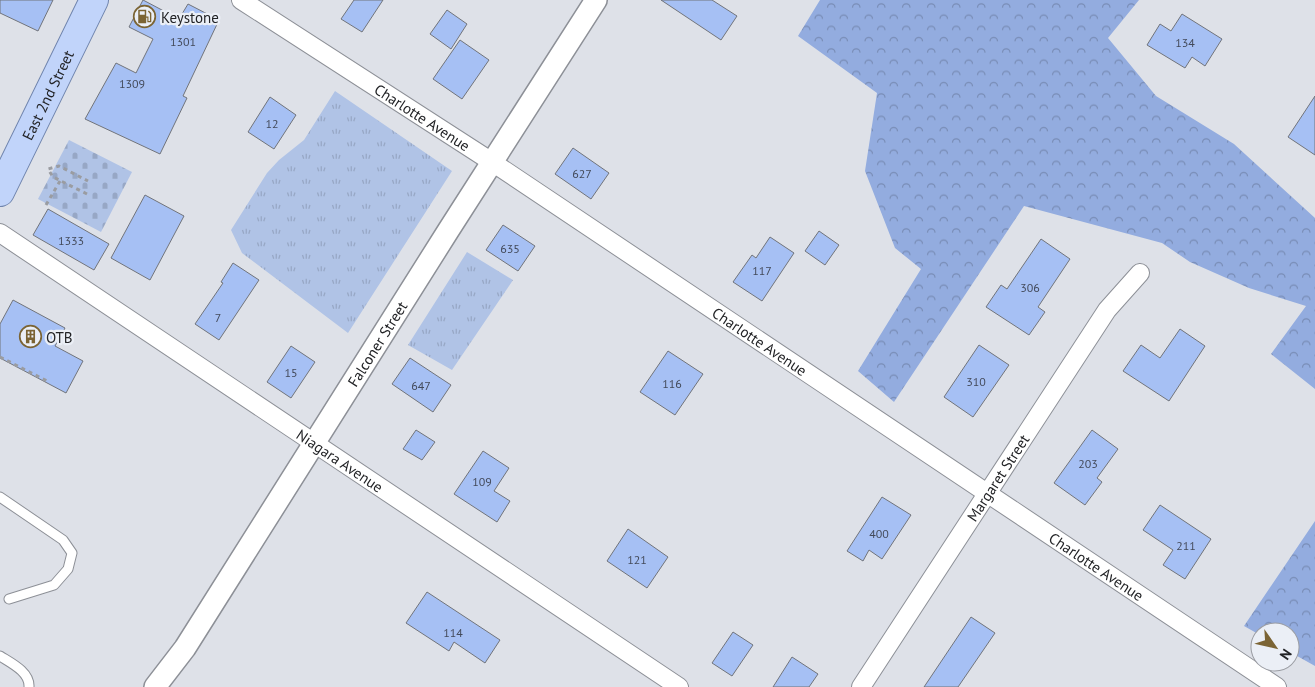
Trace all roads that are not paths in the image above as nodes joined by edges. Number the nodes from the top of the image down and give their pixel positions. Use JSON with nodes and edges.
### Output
{"nodes":[{"id":1,"x":94,"y":0,"type":"edge"},
{"id":2,"x":241,"y":0,"type":"edge"},
{"id":3,"x":596,"y":0,"type":"edge"},
{"id":4,"x":492,"y":162,"type":"junction"},
{"id":5,"x":0,"y":192,"type":"edge"},
{"id":6,"x":0,"y":233,"type":"edge"},
{"id":7,"x":1140,"y":273,"type":"dead end"},
{"id":8,"x":313,"y":444,"type":"junction"},
{"id":9,"x":988,"y":494,"type":"junction"},
{"id":10,"x":0,"y":497,"type":"edge"},
{"id":11,"x":9,"y":600,"type":"dead end"},
{"id":12,"x":0,"y":656,"type":"edge"},
{"id":13,"x":29,"y":687,"type":"edge"},
{"id":14,"x":155,"y":687,"type":"edge"},
{"id":15,"x":679,"y":687,"type":"edge"},
{"id":16,"x":861,"y":687,"type":"edge"},
{"id":17,"x":1277,"y":687,"type":"edge"}],
"edges":[{"from":1,"to":5,"type":"main road","name":"East 2nd Street"},
{"from":2,"to":4,"type":"street","name":"Charlotte Avenue"},
{"from":3,"to":4,"type":"street","name":"Falconer Street"},
{"from":4,"to":8,"type":"street","name":"Falconer Street"},
{"from":4,"to":9,"type":"street","name":"Charlotte Avenue"},
{"from":6,"to":8,"type":"street","name":"Niagara Avenue"},
{"from":7,"to":9,"type":"street","name":"Margaret Street"},
{"from":8,"to":14,"type":"street","name":"Falconer Street"},
{"from":8,"to":15,"type":"street","name":"Niagara Avenue"},
{"from":9,"to":16,"type":"street","name":"Margaret Street"},
{"from":9,"to":17,"type":"street","name":"Charlotte Avenue"},
{"from":10,"to":11,"type":"lane"},
{"from":12,"to":13,"type":"lane"}]}
